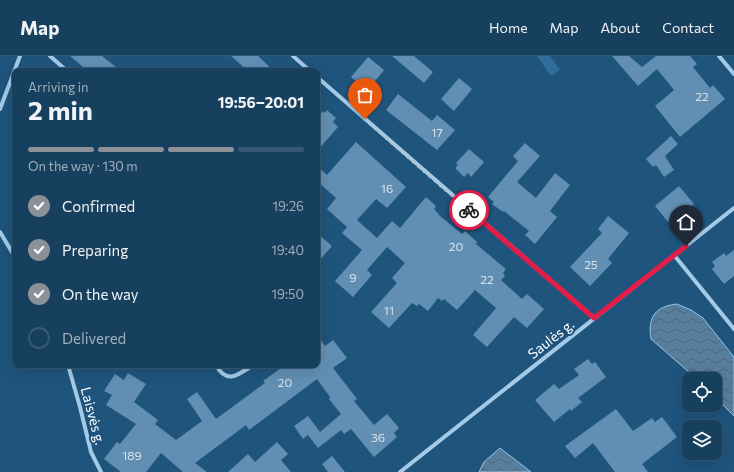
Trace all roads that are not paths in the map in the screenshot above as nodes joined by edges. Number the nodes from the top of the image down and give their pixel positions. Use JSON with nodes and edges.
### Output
{"nodes":[{"id":1,"x":20,"y":56,"type":"edge"},
{"id":2,"x":50,"y":56,"type":"edge"},
{"id":3,"x":293,"y":56,"type":"edge"},
{"id":4,"x":719,"y":56,"type":"edge"},
{"id":5,"x":15,"y":68,"type":"edge"},
{"id":6,"x":64,"y":68,"type":"edge"},
{"id":7,"x":307,"y":68,"type":"edge"},
{"id":8,"x":734,"y":74,"type":"edge"},
{"id":9,"x":12,"y":77,"type":"edge"},
{"id":10,"x":320,"y":80,"type":"edge"},
{"id":11,"x":0,"y":109,"type":"edge"},
{"id":12,"x":734,"y":208,"type":"edge"},
{"id":13,"x":0,"y":232,"type":"edge"},
{"id":14,"x":12,"y":252,"type":"edge"},
{"id":15,"x":674,"y":255,"type":"junction"},
{"id":16,"x":594,"y":318,"type":"junction"},
{"id":17,"x":734,"y":329,"type":"edge"},
{"id":18,"x":69,"y":368,"type":"edge"},
{"id":19,"x":218,"y":368,"type":"edge"},
{"id":20,"x":248,"y":368,"type":"edge"},
{"id":21,"x":101,"y":472,"type":"edge"},
{"id":22,"x":400,"y":472,"type":"edge"}],
"edges":[{"from":1,"to":5,"type":"street"},
{"from":2,"to":6,"type":"street"},
{"from":3,"to":7,"type":"street"},
{"from":4,"to":8,"type":"street"},
{"from":9,"to":11,"type":"street"},
{"from":10,"to":16,"type":"street"},
{"from":12,"to":15,"type":"street","name":"Saulės g."},
{"from":13,"to":14,"type":"street"},
{"from":15,"to":16,"type":"street","name":"Saulės g."},
{"from":15,"to":17,"type":"street"},
{"from":16,"to":22,"type":"street","name":"Saulės g."},
{"from":18,"to":21,"type":"street","name":"Laisvės g."},
{"from":19,"to":20,"type":"street"}]}
